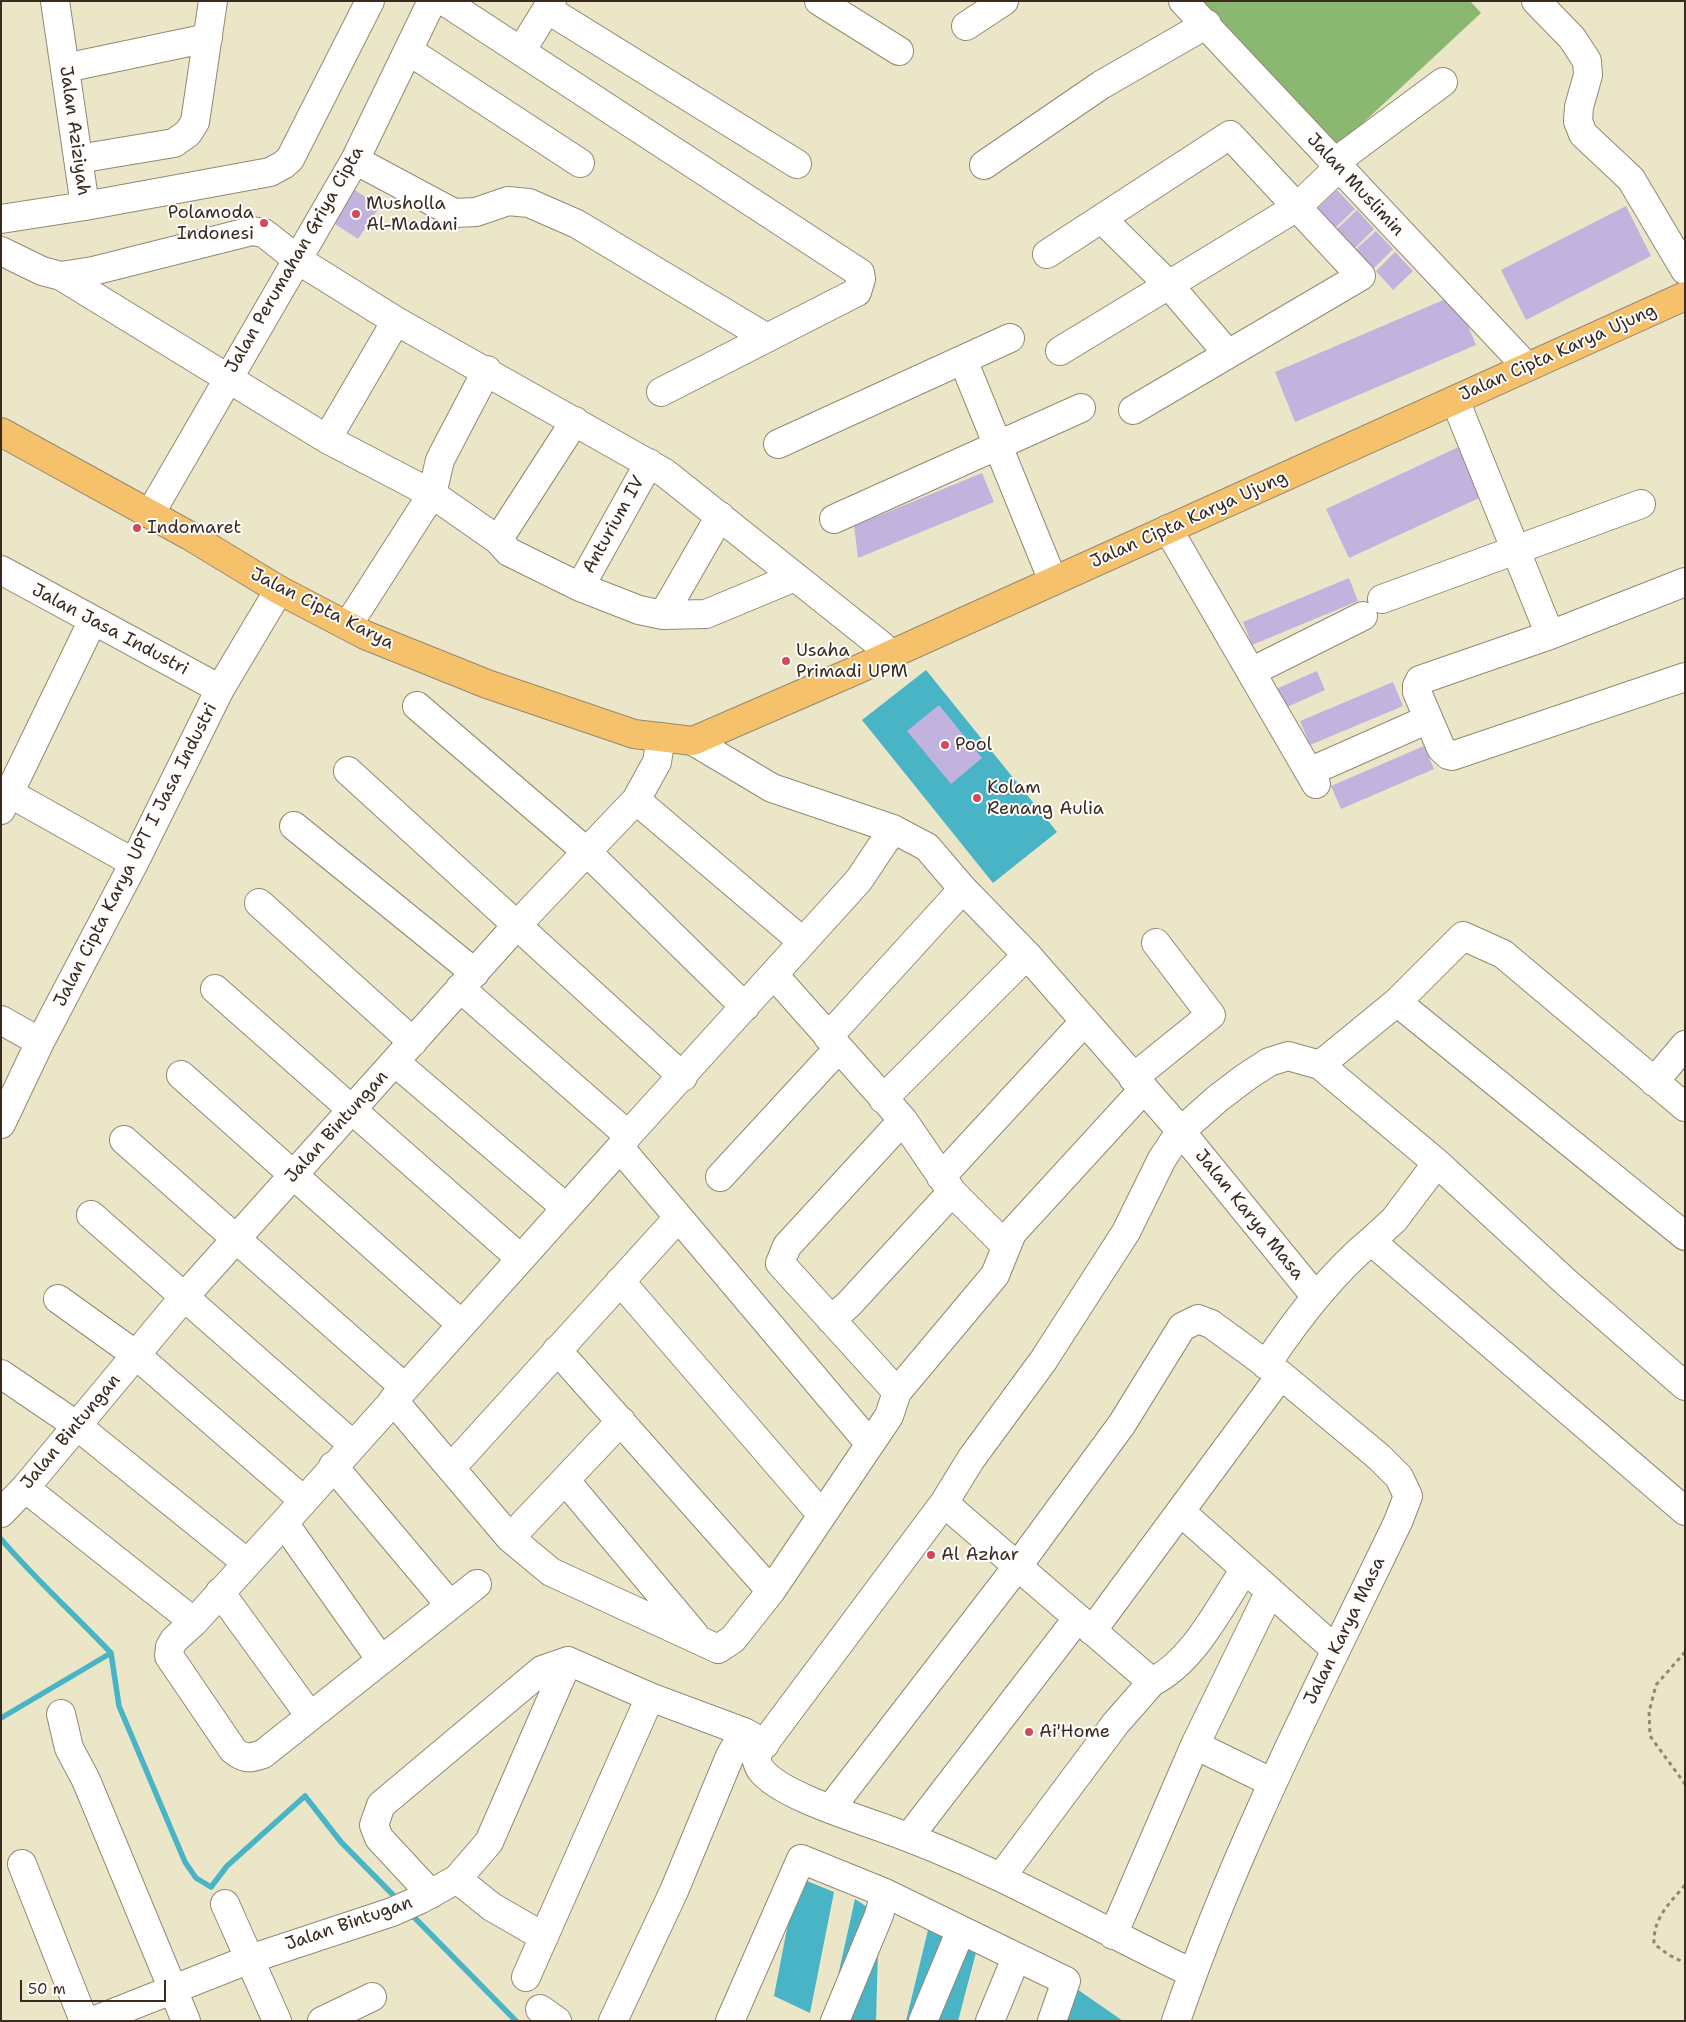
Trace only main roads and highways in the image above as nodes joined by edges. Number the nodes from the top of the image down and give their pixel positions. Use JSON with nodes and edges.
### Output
{"nodes":[{"id":1,"x":1685,"y":296,"type":"edge"},
{"id":2,"x":1,"y":432,"type":"edge"},
{"id":3,"x":693,"y":741,"type":"joint"}],
"edges":[{"from":1,"to":3,"type":"main road","name":"Jalan Cipta Karya Ujung"},
{"from":2,"to":3,"type":"main road","name":"Jalan Cipta Karya"}]}
